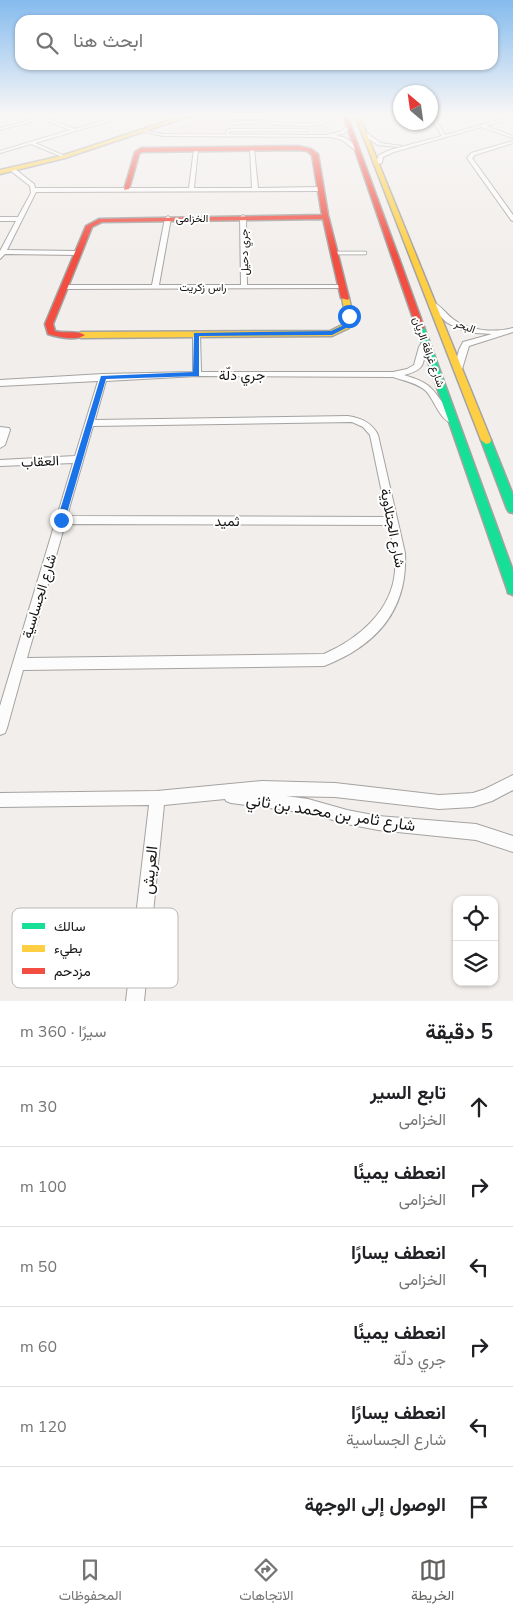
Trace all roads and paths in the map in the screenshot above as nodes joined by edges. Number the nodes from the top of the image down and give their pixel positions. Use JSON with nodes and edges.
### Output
{"nodes":[{"id":1,"x":45,"y":162,"type":"edge"},
{"id":2,"x":134,"y":162,"type":"edge"},
{"id":3,"x":194,"y":162,"type":"edge"},
{"id":4,"x":253,"y":162,"type":"edge"},
{"id":5,"x":316,"y":162,"type":"edge"},
{"id":6,"x":361,"y":162,"type":"edge"},
{"id":7,"x":472,"y":162,"type":"edge"},
{"id":8,"x":377,"y":164,"type":"edge"},
{"id":9,"x":13,"y":170,"type":"junction"},
{"id":10,"x":0,"y":172,"type":"edge"},
{"id":11,"x":126,"y":189,"type":"junction"},
{"id":12,"x":191,"y":189,"type":"junction"},
{"id":13,"x":255,"y":189,"type":"junction"},
{"id":14,"x":319,"y":189,"type":"junction"},
{"id":15,"x":34,"y":190,"type":"junction"},
{"id":16,"x":243,"y":217,"type":"junction"},
{"id":17,"x":326,"y":217,"type":"junction"},
{"id":18,"x":168,"y":218,"type":"junction"},
{"id":19,"x":0,"y":219,"type":"edge"},
{"id":20,"x":20,"y":219,"type":"junction"},
{"id":21,"x":513,"y":219,"type":"edge"},
{"id":22,"x":78,"y":253,"type":"junction"},
{"id":23,"x":365,"y":253,"type":"dead end"},
{"id":24,"x":2,"y":254,"type":"edge"},
{"id":25,"x":334,"y":254,"type":"junction"},
{"id":26,"x":64,"y":287,"type":"junction"},
{"id":27,"x":155,"y":287,"type":"junction"},
{"id":28,"x":244,"y":287,"type":"junction"},
{"id":29,"x":342,"y":287,"type":"junction"},
{"id":30,"x":432,"y":304,"type":"junction"},
{"id":31,"x":510,"y":331,"type":"edge"},
{"id":32,"x":196,"y":334,"type":"junction"},
{"id":33,"x":426,"y":344,"type":"junction"},
{"id":34,"x":458,"y":368,"type":"junction"},
{"id":35,"x":197,"y":374,"type":"junction"},
{"id":36,"x":394,"y":375,"type":"junction"},
{"id":37,"x":104,"y":377,"type":"junction"},
{"id":38,"x":0,"y":383,"type":"edge"},
{"id":39,"x":454,"y":421,"type":"junction"},
{"id":40,"x":90,"y":423,"type":"junction"},
{"id":41,"x":0,"y":430,"type":"edge"},
{"id":42,"x":0,"y":445,"type":"edge"},
{"id":43,"x":79,"y":459,"type":"junction"},
{"id":44,"x":0,"y":463,"type":"edge"},
{"id":45,"x":513,"y":509,"type":"edge"},
{"id":46,"x":61,"y":520,"type":"junction"},
{"id":47,"x":393,"y":521,"type":"junction"},
{"id":48,"x":513,"y":589,"type":"edge"},
{"id":49,"x":18,"y":664,"type":"junction"},
{"id":50,"x":0,"y":728,"type":"edge"},
{"id":51,"x":513,"y":782,"type":"edge"},
{"id":52,"x":207,"y":794,"type":"junction"},
{"id":53,"x":157,"y":798,"type":"junction"},
{"id":54,"x":0,"y":800,"type":"edge"},
{"id":55,"x":513,"y":844,"type":"edge"},
{"id":56,"x":145,"y":908,"type":"edge"},
{"id":57,"x":136,"y":988,"type":"edge"},
{"id":58,"x":135,"y":1001,"type":"edge"}],
"edges":[{"from":1,"to":9,"type":"street"},
{"from":2,"to":11,"type":"street","name":"الخزامى"},
{"from":3,"to":12,"type":"street"},
{"from":4,"to":13,"type":"street"},
{"from":5,"to":14,"type":"street","name":"الخزامى"},
{"from":6,"to":33,"type":"street","name":"شارع غرافة الريان"},
{"from":7,"to":21,"type":"street"},
{"from":8,"to":30,"type":"street","name":"شارع غرافة الريان"},
{"from":9,"to":10,"type":"street"},
{"from":9,"to":15,"type":"street"},
{"from":11,"to":12,"type":"street"},
{"from":11,"to":15,"type":"street"},
{"from":12,"to":13,"type":"street"},
{"from":13,"to":14,"type":"street"},
{"from":14,"to":17,"type":"street","name":"الخزامى"},
{"from":15,"to":20,"type":"street"},
{"from":16,"to":17,"type":"street","name":"الخزامى"},
{"from":16,"to":18,"type":"street","name":"الخزامى"},
{"from":16,"to":28,"type":"street","name":"جري دحيل"},
{"from":17,"to":25,"type":"street","name":"الخزامى"},
{"from":18,"to":22,"type":"street","name":"الخزامى"},
{"from":18,"to":27,"type":"street"},
{"from":19,"to":20,"type":"street"},
{"from":20,"to":24,"type":"street"},
{"from":22,"to":24,"type":"street"},
{"from":22,"to":26,"type":"street","name":"الخزامى"},
{"from":23,"to":25,"type":"lane"},
{"from":25,"to":29,"type":"street","name":"الخزامى"},
{"from":26,"to":27,"type":"street","name":"راس زكريت"},
{"from":26,"to":32,"type":"street","name":"الخزامى"},
{"from":27,"to":28,"type":"street","name":"راس زكريت"},
{"from":28,"to":29,"type":"street","name":"راس زكريت"},
{"from":29,"to":32,"type":"street","name":"الخزامى"},
{"from":30,"to":31,"type":"street","name":"البحر"},
{"from":30,"to":34,"type":"street","name":"شارع غرافة الريان"},
{"from":31,"to":34,"type":"street","name":"البحر"},
{"from":32,"to":35,"type":"street"},
{"from":33,"to":36,"type":"street","name":"جري دلّة"},
{"from":33,"to":39,"type":"street","name":"شارع غرافة الريان"},
{"from":34,"to":45,"type":"street","name":"شارع غرافة الريان"},
{"from":35,"to":36,"type":"street","name":"جري دلّة"},
{"from":35,"to":37,"type":"street","name":"جري دلّة"},
{"from":36,"to":39,"type":"street","name":"جري دلّة"},
{"from":37,"to":38,"type":"street","name":"جري دلّة"},
{"from":37,"to":40,"type":"street","name":"شارع الجساسية"},
{"from":39,"to":48,"type":"street","name":"شارع غرافة الريان"},
{"from":40,"to":43,"type":"street","name":"شارع الجساسية"},
{"from":40,"to":47,"type":"street","name":"شارع الجتلاوية"},
{"from":41,"to":42,"type":"street"},
{"from":43,"to":44,"type":"street","name":"العقاب"},
{"from":43,"to":46,"type":"street","name":"شارع الجساسية"},
{"from":46,"to":47,"type":"street","name":"ثميد"},
{"from":46,"to":49,"type":"street","name":"شارع الجساسية"},
{"from":47,"to":49,"type":"street","name":"شارع الجتلاوية"},
{"from":49,"to":50,"type":"street","name":"شارع الجساسية"},
{"from":51,"to":52,"type":"street","name":"شارع ثامر بن محمد بن ثاني"},
{"from":52,"to":53,"type":"street","name":"شارع ثامر بن محمد بن ثاني"},
{"from":52,"to":55,"type":"street","name":"شارع ثامر بن محمد بن ثاني"},
{"from":53,"to":54,"type":"street","name":"شارع ثامر بن محمد بن ثاني"},
{"from":53,"to":56,"type":"street","name":"العريش"},
{"from":57,"to":58,"type":"street","name":"العريش"}]}
